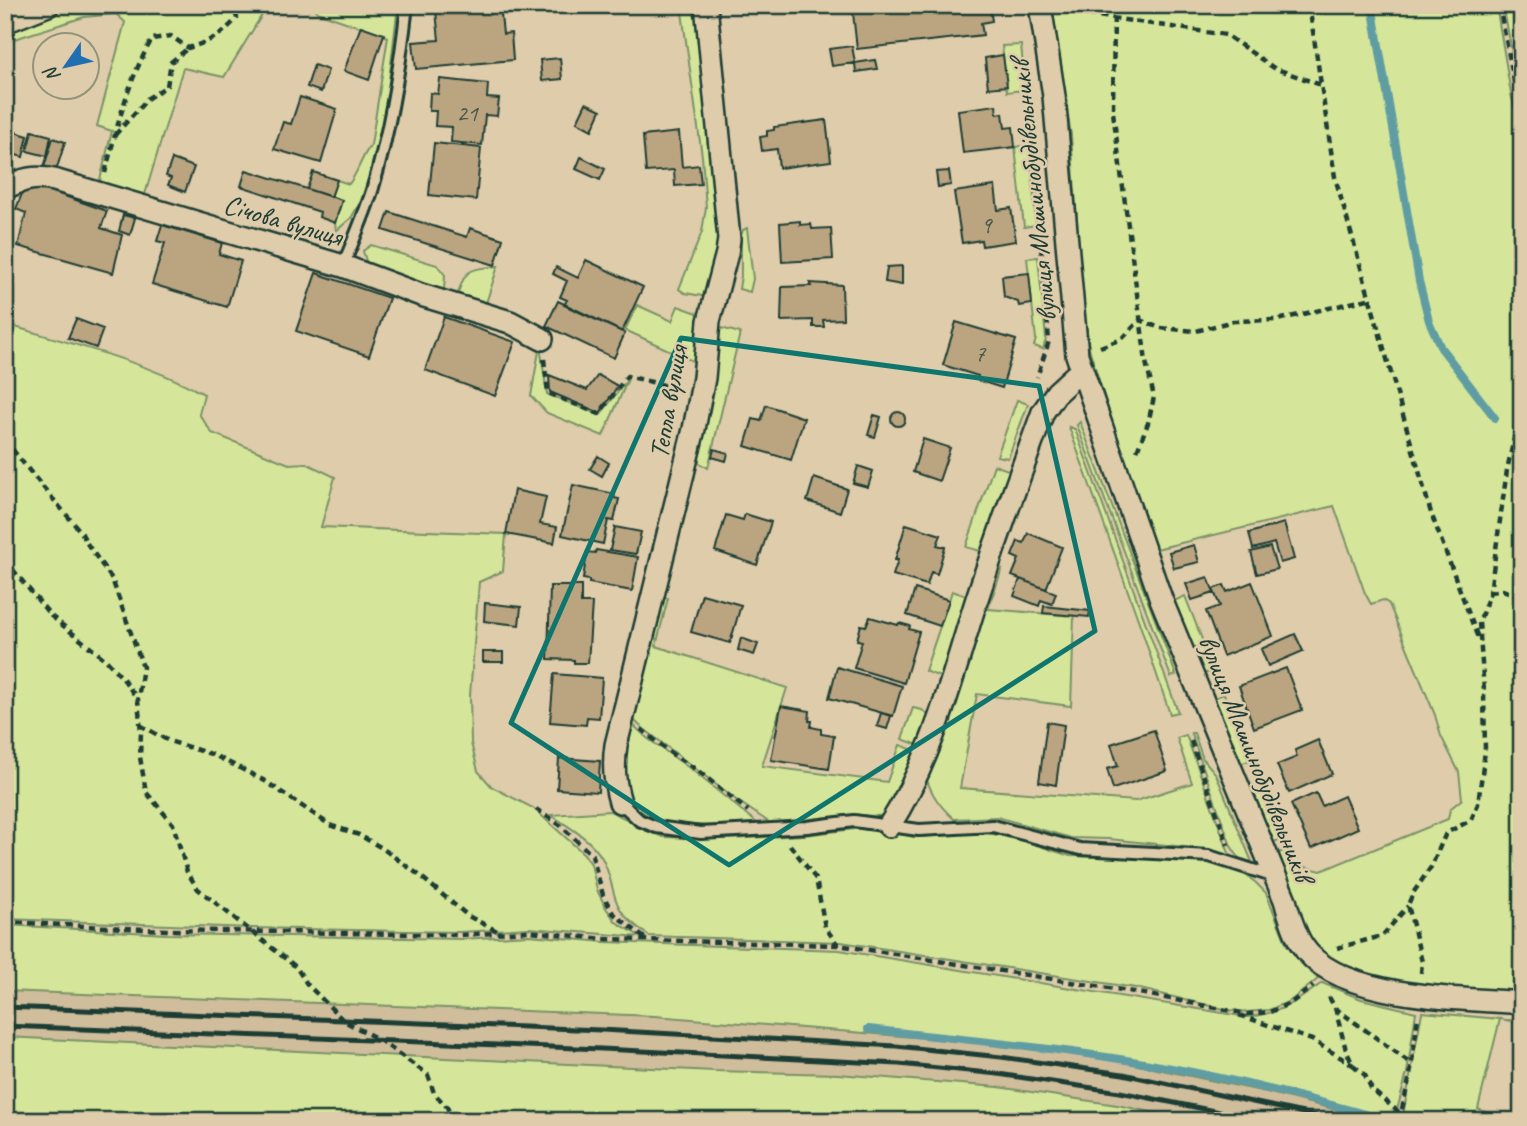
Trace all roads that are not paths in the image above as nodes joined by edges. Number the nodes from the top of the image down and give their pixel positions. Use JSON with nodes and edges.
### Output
{"nodes":[{"id":1,"x":48,"y":5,"type":"edge"},
{"id":2,"x":407,"y":5,"type":"edge"},
{"id":3,"x":706,"y":5,"type":"edge"},
{"id":4,"x":1041,"y":10,"type":"edge"},
{"id":5,"x":5,"y":22,"type":"edge"},
{"id":6,"x":5,"y":188,"type":"edge"},
{"id":7,"x":343,"y":266,"type":"junction"},
{"id":8,"x":542,"y":339,"type":"road end"},
{"id":9,"x":1079,"y":363,"type":"junction"},
{"id":10,"x":620,"y":802,"type":"joint"},
{"id":11,"x":888,"y":826,"type":"junction"},
{"id":12,"x":1275,"y":877,"type":"junction"},
{"id":13,"x":1522,"y":1003,"type":"edge"}],
"edges":[{"from":1,"to":5,"type":"street"},
{"from":2,"to":7,"type":"lane"},
{"from":3,"to":10,"type":"street","name":"Тепла вулиця"},
{"from":4,"to":9,"type":"street","name":"вулиця Машинобудівельників"},
{"from":6,"to":7,"type":"street","name":"Січова вулиця"},
{"from":7,"to":8,"type":"street","name":"Січова вулиця"},
{"from":9,"to":11,"type":"street"},
{"from":9,"to":12,"type":"street","name":"вулиця Машинобудівельників"},
{"from":10,"to":11,"type":"lane"},
{"from":11,"to":12,"type":"lane"},
{"from":12,"to":13,"type":"street","name":"вулиця Машинобудівельників"}]}
